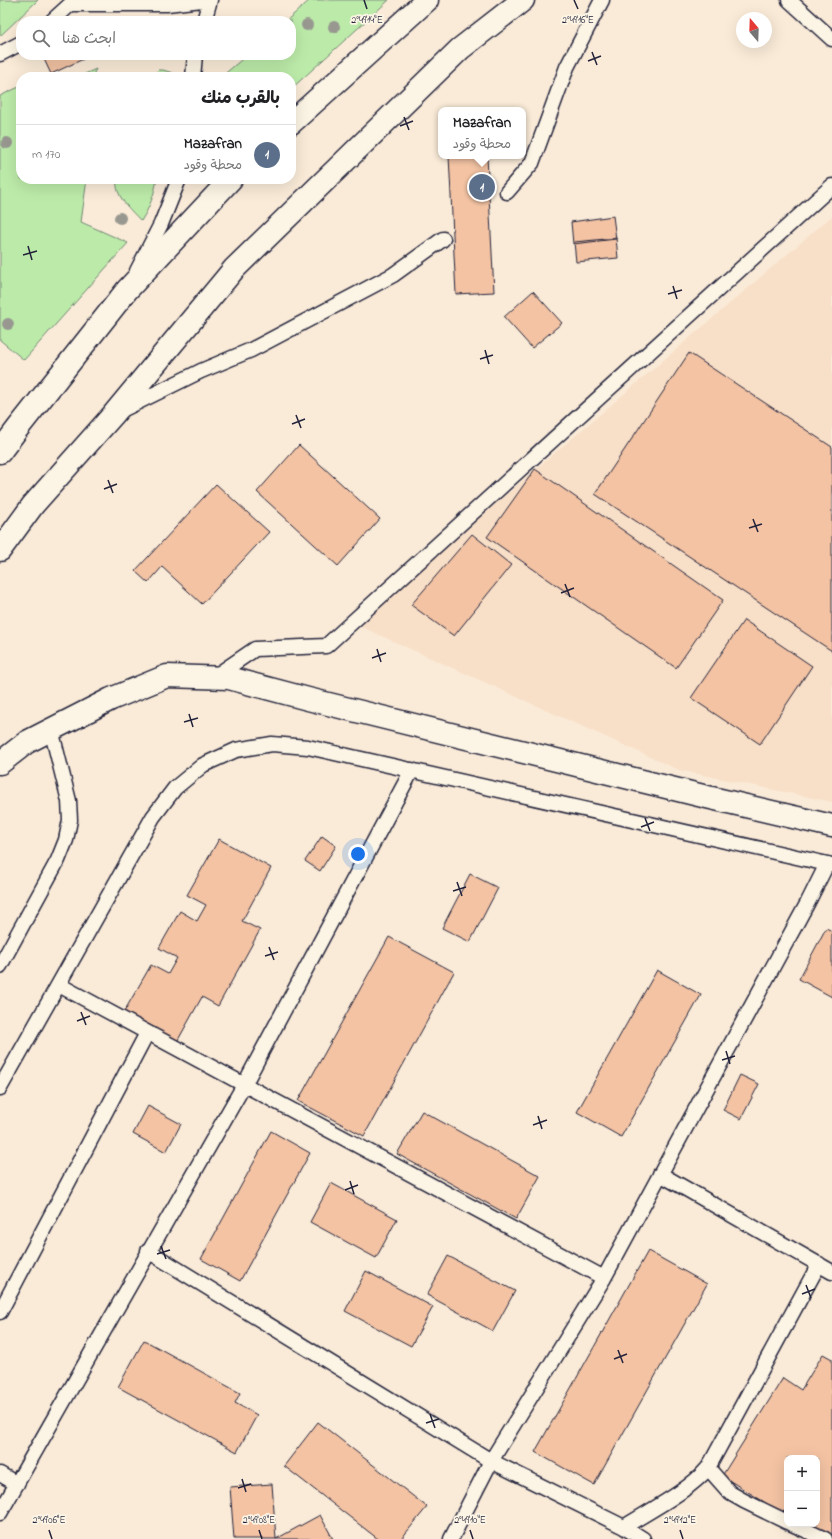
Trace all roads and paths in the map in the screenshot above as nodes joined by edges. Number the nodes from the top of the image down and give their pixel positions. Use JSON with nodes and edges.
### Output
{"nodes":[{"id":1,"x":202,"y":0,"type":"edge"},
{"id":2,"x":210,"y":0,"type":"edge"},
{"id":3,"x":427,"y":0,"type":"edge"},
{"id":4,"x":523,"y":0,"type":"edge"},
{"id":5,"x":602,"y":0,"type":"edge"},
{"id":6,"x":789,"y":0,"type":"edge"},
{"id":7,"x":73,"y":2,"type":"edge"},
{"id":8,"x":58,"y":16,"type":"edge"},
{"id":9,"x":205,"y":16,"type":"edge"},
{"id":10,"x":832,"y":39,"type":"edge"},
{"id":11,"x":16,"y":46,"type":"edge"},
{"id":12,"x":0,"y":54,"type":"edge"},
{"id":13,"x":195,"y":60,"type":"edge"},
{"id":14,"x":193,"y":72,"type":"edge"},
{"id":15,"x":296,"y":118,"type":"edge"},
{"id":16,"x":176,"y":184,"type":"edge"},
{"id":17,"x":226,"y":184,"type":"edge"},
{"id":18,"x":832,"y":186,"type":"edge"},
{"id":19,"x":506,"y":192,"type":"dead end"},
{"id":20,"x":443,"y":239,"type":"dead end"},
{"id":21,"x":127,"y":290,"type":"junction"},
{"id":22,"x":113,"y":415,"type":"junction"},
{"id":23,"x":9,"y":430,"type":"edge"},
{"id":24,"x":0,"y":452,"type":"edge"},
{"id":25,"x":0,"y":550,"type":"edge"},
{"id":26,"x":214,"y":677,"type":"junction"},
{"id":27,"x":51,"y":729,"type":"junction"},
{"id":28,"x":0,"y":763,"type":"edge"},
{"id":29,"x":412,"y":770,"type":"junction"},
{"id":30,"x":832,"y":826,"type":"edge"},
{"id":31,"x":830,"y":865,"type":"edge"},
{"id":32,"x":0,"y":966,"type":"edge"},
{"id":33,"x":59,"y":985,"type":"junction"},
{"id":34,"x":147,"y":1033,"type":"junction"},
{"id":35,"x":244,"y":1085,"type":"junction"},
{"id":36,"x":0,"y":1088,"type":"edge"},
{"id":37,"x":660,"y":1174,"type":"junction"},
{"id":38,"x":148,"y":1251,"type":"junction"},
{"id":39,"x":819,"y":1264,"type":"junction"},
{"id":40,"x":832,"y":1272,"type":"edge"},
{"id":41,"x":604,"y":1278,"type":"junction"},
{"id":42,"x":0,"y":1312,"type":"edge"},
{"id":43,"x":491,"y":1461,"type":"junction"},
{"id":44,"x":708,"y":1468,"type":"junction"},
{"id":45,"x":0,"y":1474,"type":"edge"},
{"id":46,"x":17,"y":1484,"type":"junction"},
{"id":47,"x":0,"y":1513,"type":"edge"},
{"id":48,"x":784,"y":1521,"type":"edge"},
{"id":49,"x":624,"y":1527,"type":"junction"},
{"id":50,"x":798,"y":1527,"type":"edge"},
{"id":51,"x":451,"y":1539,"type":"edge"},
{"id":52,"x":643,"y":1539,"type":"edge"},
{"id":53,"x":824,"y":1539,"type":"edge"}],
"edges":[{"from":1,"to":7,"type":"lane"},
{"from":2,"to":9,"type":"lane"},
{"from":3,"to":15,"type":"main road"},
{"from":4,"to":22,"type":"main road"},
{"from":5,"to":19,"type":"lane"},
{"from":6,"to":10,"type":"lane"},
{"from":7,"to":8,"type":"lane"},
{"from":11,"to":12,"type":"lane"},
{"from":13,"to":14,"type":"lane"},
{"from":16,"to":21,"type":"lane"},
{"from":17,"to":21,"type":"main road"},
{"from":18,"to":26,"type":"lane"},
{"from":20,"to":22,"type":"lane"},
{"from":21,"to":23,"type":"main road"},
{"from":22,"to":25,"type":"main road"},
{"from":23,"to":24,"type":"main road"},
{"from":26,"to":27,"type":"main road"},
{"from":26,"to":30,"type":"main road"},
{"from":27,"to":28,"type":"main road"},
{"from":27,"to":32,"type":"lane"},
{"from":29,"to":31,"type":"lane"},
{"from":29,"to":33,"type":"lane"},
{"from":29,"to":35,"type":"lane"},
{"from":31,"to":37,"type":"lane"},
{"from":33,"to":34,"type":"lane"},
{"from":33,"to":36,"type":"lane"},
{"from":34,"to":35,"type":"lane"},
{"from":34,"to":42,"type":"lane"},
{"from":35,"to":38,"type":"lane"},
{"from":35,"to":41,"type":"lane"},
{"from":37,"to":39,"type":"lane"},
{"from":37,"to":41,"type":"lane"},
{"from":38,"to":43,"type":"lane"},
{"from":38,"to":46,"type":"lane"},
{"from":39,"to":40,"type":"lane"},
{"from":39,"to":44,"type":"lane"},
{"from":41,"to":43,"type":"lane"},
{"from":43,"to":49,"type":"lane"},
{"from":43,"to":51,"type":"lane"},
{"from":44,"to":48,"type":"lane"},
{"from":44,"to":49,"type":"lane"},
{"from":45,"to":46,"type":"lane"},
{"from":46,"to":47,"type":"lane"},
{"from":49,"to":52,"type":"lane"},
{"from":50,"to":53,"type":"lane"}]}
